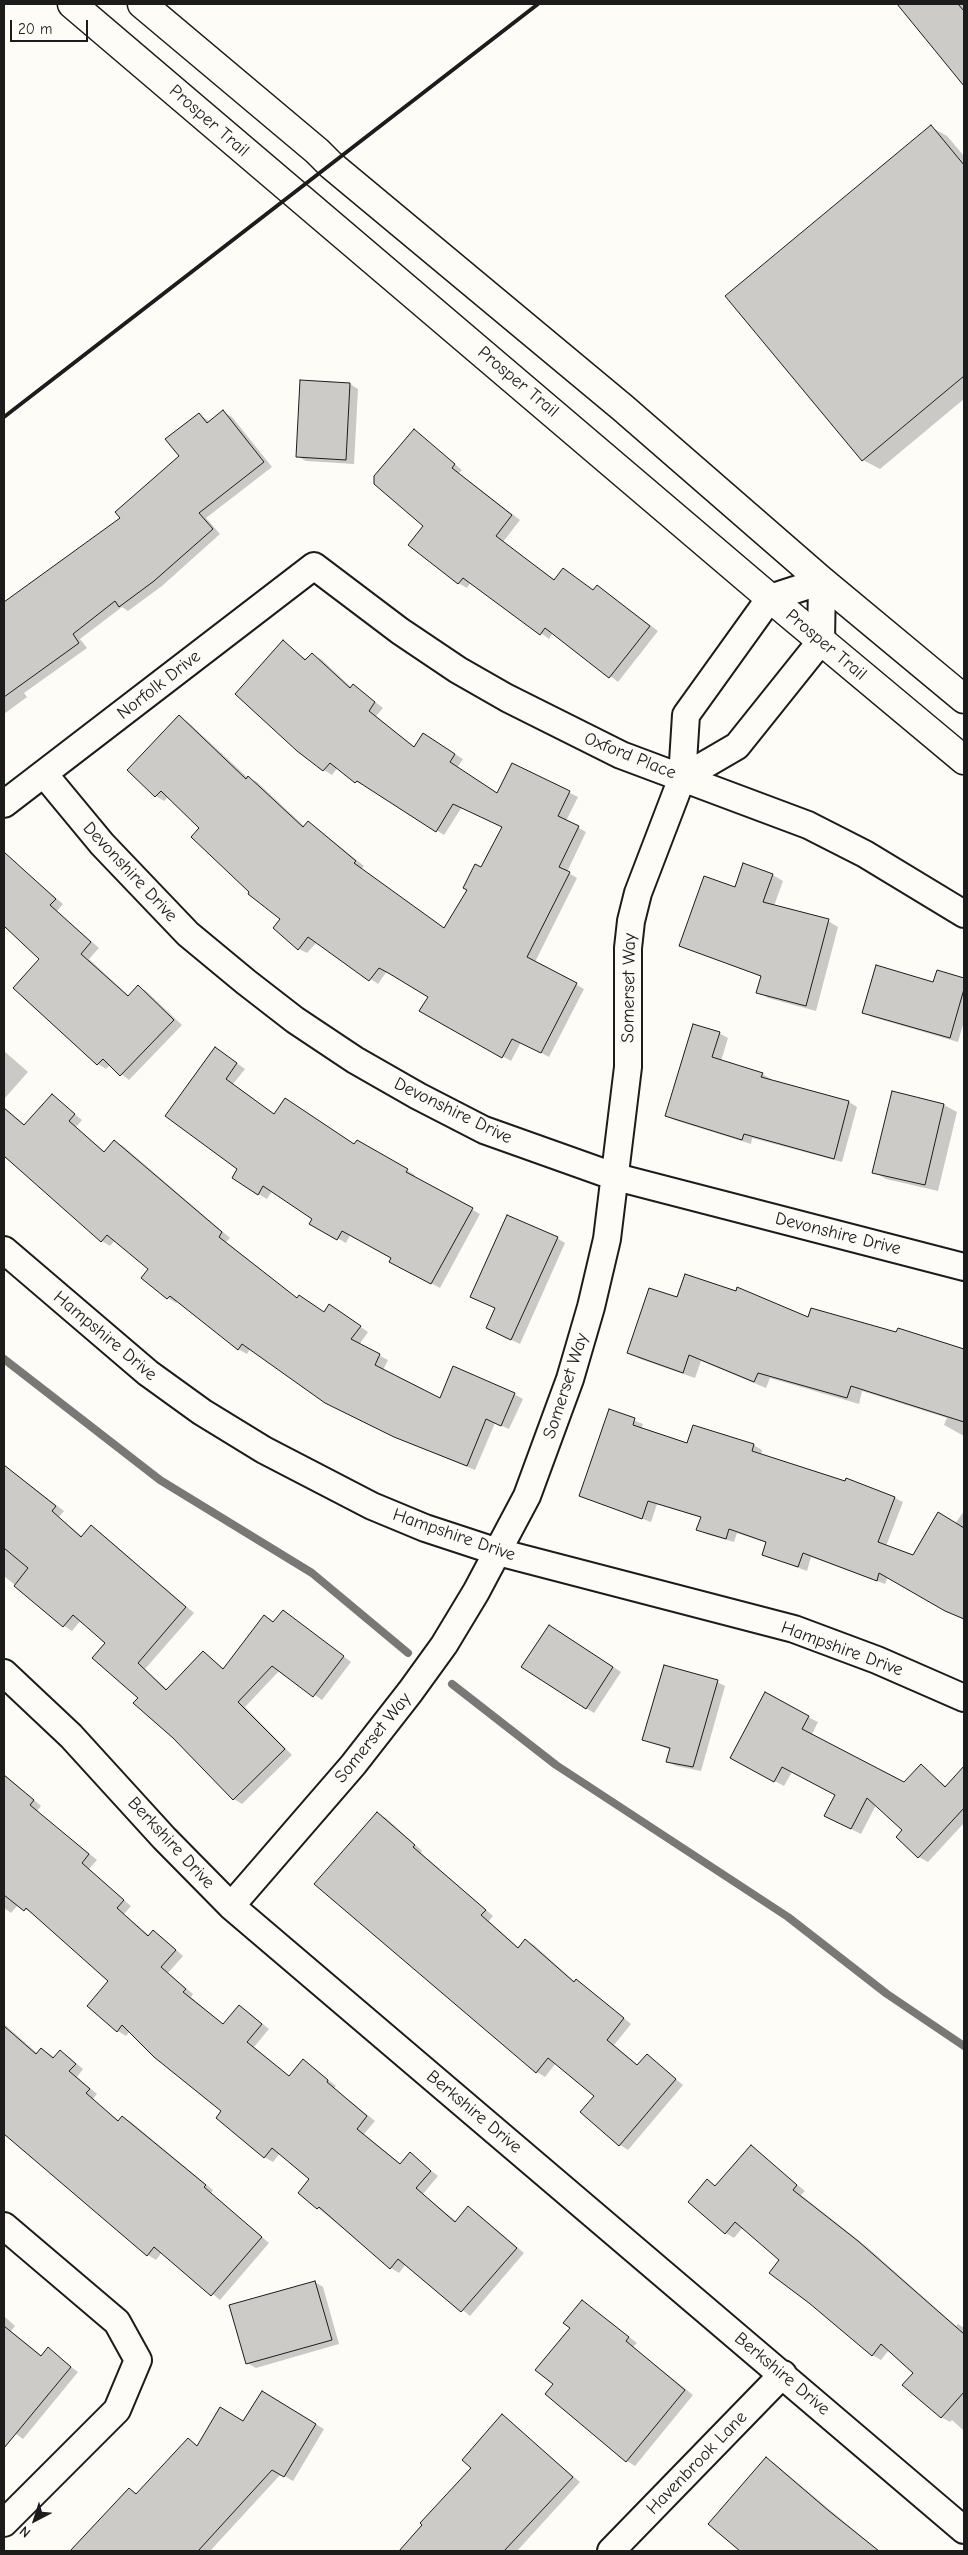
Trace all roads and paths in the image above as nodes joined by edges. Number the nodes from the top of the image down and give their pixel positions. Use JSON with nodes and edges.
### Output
{"nodes":[{"id":1,"x":72,"y":4,"type":"edge"},
{"id":2,"x":142,"y":4,"type":"edge"},
{"id":3,"x":314,"y":566,"type":"joint"},
{"id":4,"x":822,"y":581,"type":"junction"},
{"id":5,"x":770,"y":598,"type":"junction"},
{"id":6,"x":821,"y":641,"type":"junction"},
{"id":7,"x":964,"y":699,"type":"edge"},
{"id":8,"x":964,"y":760,"type":"edge"},
{"id":9,"x":44,"y":774,"type":"junction"},
{"id":10,"x":682,"y":778,"type":"junction"},
{"id":11,"x":4,"y":804,"type":"edge"},
{"id":12,"x":964,"y":914,"type":"edge"},
{"id":13,"x":616,"y":1177,"type":"junction"},
{"id":14,"x":4,"y":1250,"type":"edge"},
{"id":15,"x":964,"y":1265,"type":"edge"},
{"id":16,"x":498,"y":1552,"type":"junction"},
{"id":17,"x":4,"y":1672,"type":"edge"},
{"id":18,"x":964,"y":1698,"type":"edge"},
{"id":19,"x":231,"y":1906,"type":"junction"},
{"id":20,"x":4,"y":2226,"type":"edge"},
{"id":21,"x":783,"y":2374,"type":"junction"},
{"id":22,"x":4,"y":2523,"type":"edge"},
{"id":23,"x":964,"y":2530,"type":"edge"},
{"id":24,"x":611,"y":2551,"type":"edge"}],
"edges":[{"from":1,"to":5,"type":"main road","name":"Prosper Trail"},
{"from":2,"to":4,"type":"main road"},
{"from":3,"to":9,"type":"street","name":"Norfolk Drive"},
{"from":3,"to":10,"type":"street","name":"Oxford Place"},
{"from":4,"to":5,"type":"street"},
{"from":4,"to":6,"type":"street"},
{"from":4,"to":7,"type":"main road"},
{"from":5,"to":6,"type":"main road","name":"Prosper Trail"},
{"from":5,"to":10,"type":"street","name":"Somerset Way"},
{"from":6,"to":8,"type":"main road","name":"Prosper Trail"},
{"from":6,"to":10,"type":"street"},
{"from":9,"to":11,"type":"street","name":"Norfolk Drive"},
{"from":9,"to":13,"type":"street","name":"Devonshire Drive"},
{"from":10,"to":12,"type":"street","name":"Oxford Place"},
{"from":10,"to":13,"type":"street","name":"Somerset Way"},
{"from":13,"to":15,"type":"street","name":"Devonshire Drive"},
{"from":13,"to":16,"type":"street","name":"Somerset Way"},
{"from":14,"to":16,"type":"street","name":"Hampshire Drive"},
{"from":16,"to":18,"type":"street","name":"Hampshire Drive"},
{"from":16,"to":19,"type":"street","name":"Somerset Way"},
{"from":17,"to":19,"type":"street","name":"Berkshire Drive"},
{"from":19,"to":21,"type":"street","name":"Berkshire Drive"},
{"from":20,"to":22,"type":"street"},
{"from":21,"to":23,"type":"street","name":"Berkshire Drive"},
{"from":21,"to":24,"type":"street","name":"Havenbrook Lane"}]}
